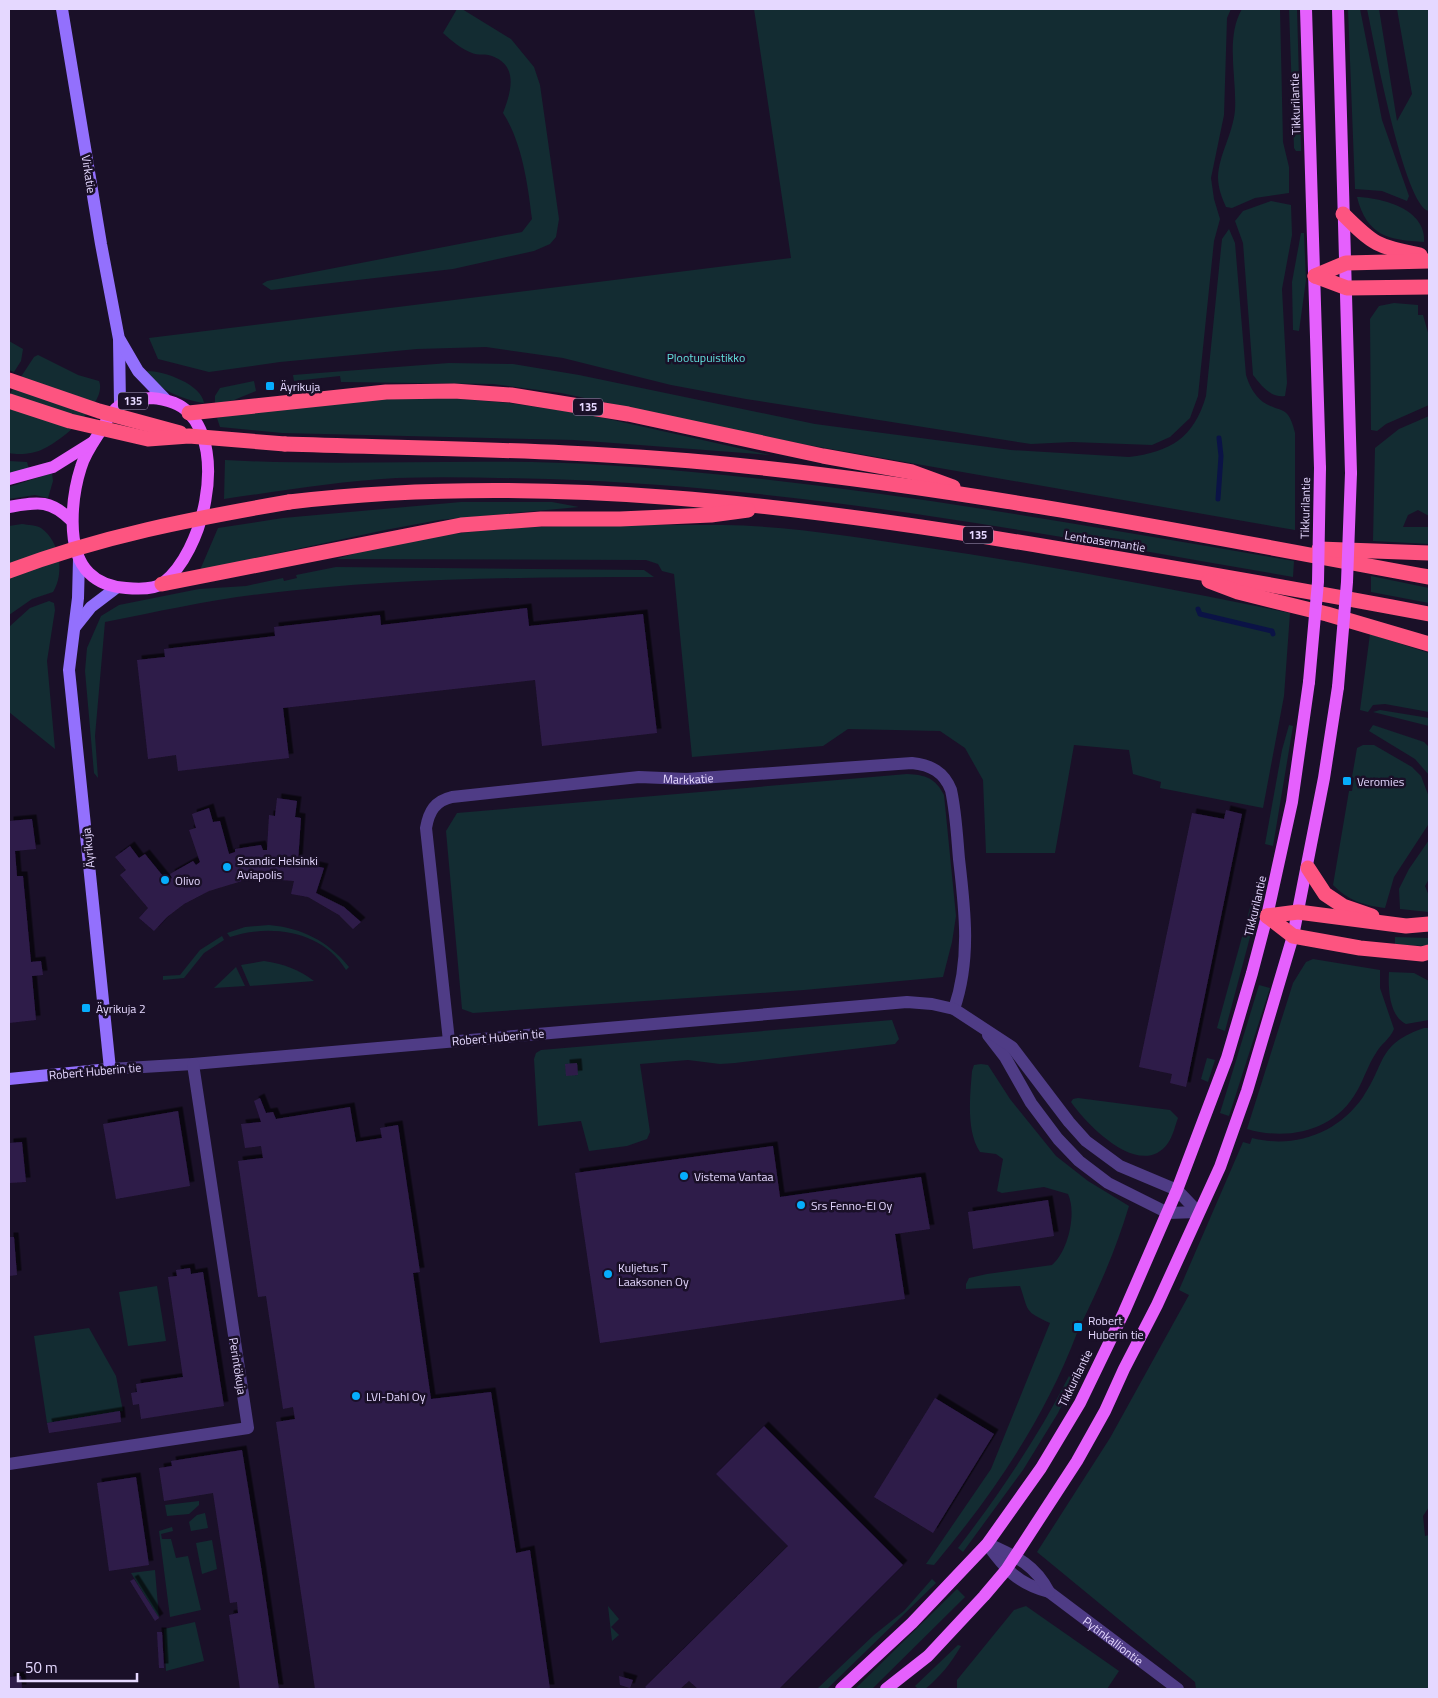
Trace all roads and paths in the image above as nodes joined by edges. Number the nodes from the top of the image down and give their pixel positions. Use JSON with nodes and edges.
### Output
{"nodes":[{"id":1,"x":62,"y":9,"type":"edge"},
{"id":2,"x":1306,"y":9,"type":"edge"},
{"id":3,"x":1338,"y":9,"type":"edge"},
{"id":4,"x":1343,"y":214,"type":"junction"},
{"id":5,"x":1429,"y":256,"type":"edge"},
{"id":6,"x":1429,"y":261,"type":"edge"},
{"id":7,"x":1346,"y":264,"type":"junction"},
{"id":8,"x":1315,"y":276,"type":"junction"},
{"id":9,"x":1429,"y":287,"type":"edge"},
{"id":10,"x":1347,"y":288,"type":"junction"},
{"id":11,"x":119,"y":339,"type":"junction"},
{"id":12,"x":9,"y":380,"type":"edge"},
{"id":13,"x":165,"y":399,"type":"junction"},
{"id":14,"x":9,"y":401,"type":"edge"},
{"id":15,"x":120,"y":405,"type":"junction"},
{"id":16,"x":189,"y":413,"type":"junction"},
{"id":17,"x":189,"y":436,"type":"junction"},
{"id":18,"x":93,"y":442,"type":"junction"},
{"id":19,"x":9,"y":479,"type":"edge"},
{"id":20,"x":977,"y":497,"type":"junction"},
{"id":21,"x":9,"y":506,"type":"edge"},
{"id":22,"x":774,"y":507,"type":"junction"},
{"id":23,"x":72,"y":521,"type":"junction"},
{"id":24,"x":1268,"y":547,"type":"junction"},
{"id":25,"x":1429,"y":553,"type":"edge"},
{"id":26,"x":79,"y":559,"type":"junction"},
{"id":27,"x":1180,"y":569,"type":"junction"},
{"id":28,"x":9,"y":571,"type":"edge"},
{"id":29,"x":1429,"y":577,"type":"edge"},
{"id":30,"x":162,"y":584,"type":"junction"},
{"id":31,"x":116,"y":588,"type":"junction"},
{"id":32,"x":1429,"y":614,"type":"edge"},
{"id":33,"x":75,"y":627,"type":"junction"},
{"id":34,"x":1429,"y":644,"type":"edge"},
{"id":35,"x":1308,"y":868,"type":"junction"},
{"id":36,"x":1298,"y":912,"type":"junction"},
{"id":37,"x":1267,"y":916,"type":"junction"},
{"id":38,"x":1429,"y":924,"type":"edge"},
{"id":39,"x":1394,"y":925,"type":"junction"},
{"id":40,"x":1293,"y":936,"type":"junction"},
{"id":41,"x":1429,"y":952,"type":"edge"},
{"id":42,"x":954,"y":1009,"type":"junction"},
{"id":43,"x":982,"y":1026,"type":"junction"},
{"id":44,"x":449,"y":1041,"type":"junction"},
{"id":45,"x":193,"y":1064,"type":"junction"},
{"id":46,"x":110,"y":1069,"type":"junction"},
{"id":47,"x":9,"y":1079,"type":"edge"},
{"id":48,"x":1177,"y":1190,"type":"junction"},
{"id":49,"x":1198,"y":1212,"type":"junction"},
{"id":50,"x":1168,"y":1213,"type":"junction"},
{"id":51,"x":9,"y":1464,"type":"edge"},
{"id":52,"x":987,"y":1544,"type":"junction"},
{"id":53,"x":1016,"y":1556,"type":"junction"},
{"id":54,"x":1006,"y":1570,"type":"junction"},
{"id":55,"x":1049,"y":1592,"type":"junction"},
{"id":56,"x":841,"y":1689,"type":"edge"},
{"id":57,"x":886,"y":1689,"type":"edge"},
{"id":58,"x":1178,"y":1689,"type":"edge"}],
"edges":[{"from":1,"to":11,"type":"street","name":"Virkatie"},
{"from":2,"to":8,"type":"main road","name":"Tikkurilantie"},
{"from":3,"to":4,"type":"main road"},
{"from":4,"to":5,"type":"highway"},
{"from":4,"to":7,"type":"main road"},
{"from":6,"to":7,"type":"highway"},
{"from":7,"to":8,"type":"highway"},
{"from":7,"to":10,"type":"main road"},
{"from":8,"to":10,"type":"highway"},
{"from":8,"to":37,"type":"main road","name":"Tikkurilantie","bridge":true},
{"from":9,"to":10,"type":"highway"},
{"from":10,"to":35,"type":"main road","bridge":true},
{"from":11,"to":13,"type":"street","name":"Virkatie"},
{"from":11,"to":15,"type":"street","name":"Virkatie"},
{"from":12,"to":17,"type":"highway","bridge":true},
{"from":13,"to":15,"type":"main road","number":"135"},
{"from":13,"to":16,"type":"main road","number":"135"},
{"from":14,"to":17,"type":"highway","bridge":true},
{"from":15,"to":18,"type":"main road","number":"135"},
{"from":16,"to":20,"type":"highway","number":"135"},
{"from":16,"to":30,"type":"main road"},
{"from":17,"to":20,"type":"highway","bridge":true},
{"from":18,"to":19,"type":"main road","number":"135"},
{"from":18,"to":23,"type":"main road"},
{"from":20,"to":24,"type":"highway","name":"Lentoasemantie","number":"135"},
{"from":21,"to":23,"type":"main road"},
{"from":22,"to":27,"type":"highway","name":"Lentoasemantie","number":"135"},
{"from":22,"to":28,"type":"highway","bridge":true},
{"from":22,"to":30,"type":"highway","number":"135"},
{"from":23,"to":26,"type":"main road","number":"135"},
{"from":24,"to":25,"type":"highway"},
{"from":24,"to":29,"type":"highway","name":"Lentoasemantie","number":"135"},
{"from":26,"to":31,"type":"main road","number":"135"},
{"from":26,"to":33,"type":"street","name":"Äyrikuja"},
{"from":27,"to":32,"type":"highway","name":"Lentoasemantie","number":"135"},
{"from":27,"to":34,"type":"highway"},
{"from":30,"to":31,"type":"main road","number":"135"},
{"from":31,"to":33,"type":"street"},
{"from":33,"to":46,"type":"street","name":"Äyrikuja"},
{"from":35,"to":36,"type":"main road"},
{"from":35,"to":39,"type":"highway"},
{"from":36,"to":37,"type":"highway"},
{"from":36,"to":39,"type":"highway"},
{"from":36,"to":40,"type":"main road"},
{"from":37,"to":40,"type":"highway"},
{"from":37,"to":48,"type":"main road","name":"Tikkurilantie"},
{"from":38,"to":39,"type":"highway"},
{"from":40,"to":41,"type":"highway"},
{"from":40,"to":49,"type":"main road"},
{"from":42,"to":43,"type":"street","name":"Robert Huberin tie"},
{"from":42,"to":44,"type":"street","name":"Robert Huberin tie"},
{"from":42,"to":44,"type":"street","name":"Markkatie"},
{"from":43,"to":48,"type":"street","name":"Robert Huberin tie"},
{"from":43,"to":50,"type":"street","name":"Robert Huberin tie"},
{"from":44,"to":45,"type":"street","name":"Robert Huberin tie"},
{"from":45,"to":46,"type":"street","name":"Robert Huberin tie"},
{"from":45,"to":51,"type":"street","name":"Perintökuja"},
{"from":46,"to":47,"type":"street","name":"Robert Huberin tie"},
{"from":48,"to":49,"type":"street","name":"Robert Huberin tie"},
{"from":48,"to":50,"type":"main road","name":"Tikkurilantie"},
{"from":49,"to":50,"type":"street","name":"Robert Huberin tie"},
{"from":49,"to":53,"type":"main road"},
{"from":50,"to":52,"type":"main road","name":"Tikkurilantie"},
{"from":52,"to":53,"type":"street","name":"Pytinkalliontie"},
{"from":52,"to":54,"type":"street","name":"Pytinkalliontie"},
{"from":52,"to":56,"type":"main road","name":"Tikkurilantie"},
{"from":53,"to":54,"type":"main road"},
{"from":53,"to":55,"type":"street","name":"Pytinkalliontie"},
{"from":54,"to":55,"type":"street","name":"Pytinkalliontie"},
{"from":54,"to":57,"type":"main road"},
{"from":55,"to":58,"type":"street","name":"Pytinkalliontie"}]}
